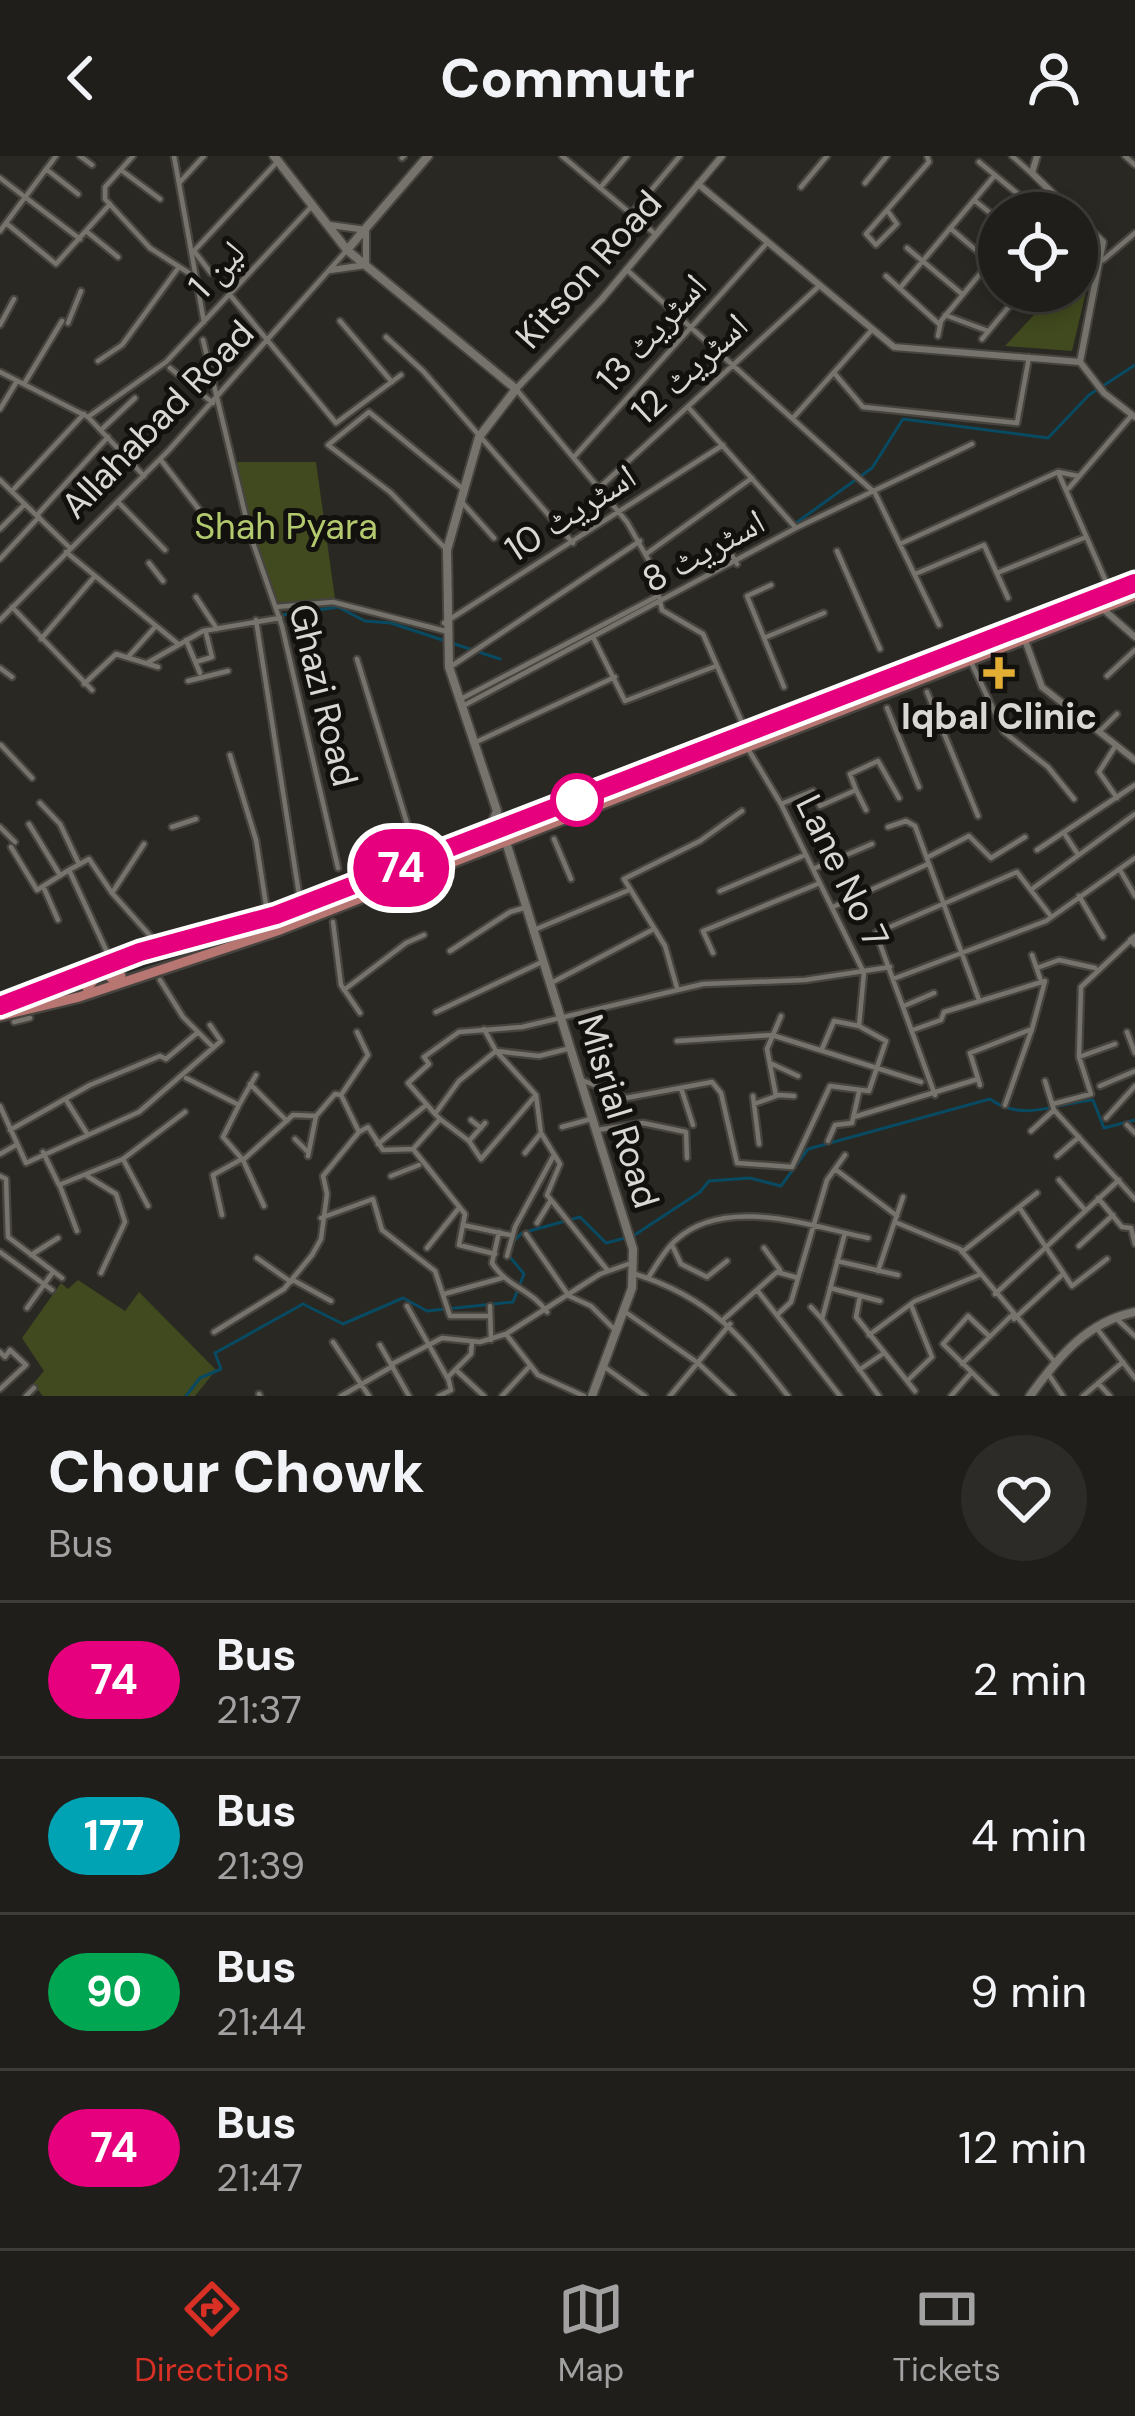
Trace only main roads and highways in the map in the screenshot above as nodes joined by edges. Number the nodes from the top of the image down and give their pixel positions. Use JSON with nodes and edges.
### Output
{"nodes":[{"id":1,"x":428,"y":156,"type":"edge"},
{"id":2,"x":276,"y":159,"type":"edge"},
{"id":3,"x":347,"y":250,"type":"junction"},
{"id":4,"x":1135,"y":583,"type":"edge"},
{"id":5,"x":1135,"y":596,"type":"edge"},
{"id":6,"x":929,"y":665,"type":"junction"},
{"id":7,"x":900,"y":691,"type":"junction"},
{"id":8,"x":786,"y":735,"type":"junction"},
{"id":9,"x":644,"y":774,"type":"junction"},
{"id":10,"x":497,"y":811,"type":"junction"},
{"id":11,"x":524,"y":820,"type":"junction"},
{"id":12,"x":486,"y":834,"type":"junction"},
{"id":13,"x":506,"y":842,"type":"junction"},
{"id":14,"x":204,"y":936,"type":"junction"},
{"id":15,"x":213,"y":950,"type":"junction"},
{"id":16,"x":4,"y":986,"type":"dead end"},
{"id":17,"x":8,"y":1003,"type":"edge"},
{"id":18,"x":36,"y":1005,"type":"junction"},
{"id":19,"x":0,"y":1016,"type":"edge"},
{"id":20,"x":1135,"y":1312,"type":"edge"},
{"id":21,"x":588,"y":1396,"type":"edge"},
{"id":22,"x":1030,"y":1396,"type":"edge"}],
"edges":[{"from":1,"to":3,"type":"main road"},
{"from":2,"to":3,"type":"main road"},
{"from":3,"to":10,"type":"main road"},
{"from":4,"to":6,"type":"highway"},
{"from":5,"to":7,"type":"highway"},
{"from":6,"to":7,"type":"highway"},
{"from":6,"to":9,"type":"highway"},
{"from":7,"to":8,"type":"highway"},
{"from":8,"to":9,"type":"highway"},
{"from":8,"to":13,"type":"highway"},
{"from":9,"to":11,"type":"highway"},
{"from":10,"to":11,"type":"main road"},
{"from":10,"to":12,"type":"main road"},
{"from":11,"to":12,"type":"highway"},
{"from":12,"to":14,"type":"highway"},
{"from":13,"to":15,"type":"highway"},
{"from":13,"to":21,"type":"main road","name":"Misrial Road"},
{"from":14,"to":15,"type":"highway"},
{"from":14,"to":17,"type":"highway"},
{"from":15,"to":18,"type":"highway"},
{"from":16,"to":17,"type":"highway"},
{"from":17,"to":18,"type":"highway"},
{"from":18,"to":19,"type":"highway"},
{"from":20,"to":22,"type":"main road"}]}
